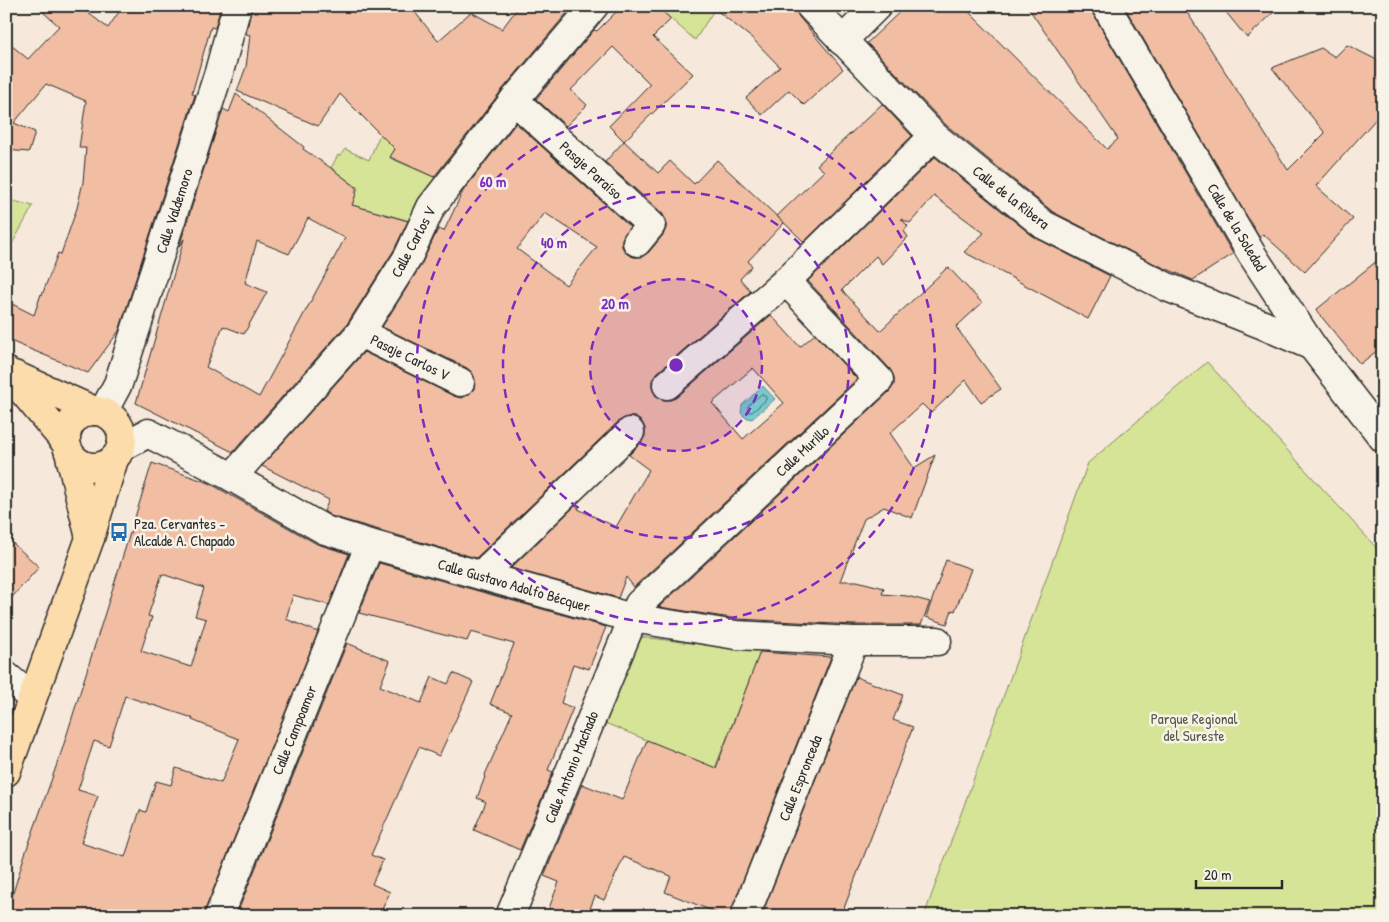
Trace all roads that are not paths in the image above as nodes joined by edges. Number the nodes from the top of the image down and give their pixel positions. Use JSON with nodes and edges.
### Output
{"nodes":[{"id":1,"x":237,"y":6,"type":"edge"},
{"id":2,"x":594,"y":6,"type":"edge"},
{"id":3,"x":810,"y":6,"type":"edge"},
{"id":4,"x":877,"y":6,"type":"edge"},
{"id":5,"x":1106,"y":6,"type":"edge"},
{"id":6,"x":842,"y":41,"type":"junction"},
{"id":7,"x":514,"y":100,"type":"junction"},
{"id":8,"x":934,"y":136,"type":"junction"},
{"id":9,"x":637,"y":242,"type":"dead end"},
{"id":10,"x":786,"y":281,"type":"junction"},
{"id":11,"x":1280,"y":297,"type":"junction"},
{"id":12,"x":1260,"y":324,"type":"junction"},
{"id":13,"x":360,"y":333,"type":"junction"},
{"id":14,"x":1312,"y":346,"type":"junction"},
{"id":15,"x":8,"y":372,"type":"edge"},
{"id":16,"x":460,"y":382,"type":"dead end"},
{"id":17,"x":667,"y":385,"type":"dead end"},
{"id":18,"x":99,"y":411,"type":"junction"},
{"id":19,"x":630,"y":432,"type":"dead end"},
{"id":20,"x":1383,"y":438,"type":"edge"},
{"id":21,"x":68,"y":448,"type":"junction"},
{"id":22,"x":118,"y":453,"type":"junction"},
{"id":23,"x":232,"y":477,"type":"junction"},
{"id":24,"x":90,"y":538,"type":"junction"},
{"id":25,"x":370,"y":544,"type":"junction"},
{"id":26,"x":481,"y":575,"type":"junction"},
{"id":27,"x":632,"y":618,"type":"junction"},
{"id":28,"x":854,"y":640,"type":"junction"},
{"id":29,"x":937,"y":640,"type":"dead end"},
{"id":30,"x":6,"y":676,"type":"edge"},
{"id":31,"x":32,"y":698,"type":"junction"},
{"id":32,"x":6,"y":772,"type":"edge"},
{"id":33,"x":218,"y":916,"type":"edge"},
{"id":34,"x":510,"y":916,"type":"edge"},
{"id":35,"x":745,"y":916,"type":"edge"}],
"edges":[{"from":1,"to":18,"type":"street","name":"Calle Valdemoro"},
{"from":2,"to":7,"type":"street","name":"Calle Carlos V"},
{"from":3,"to":6,"type":"street","name":"Calle de la Ribera"},
{"from":4,"to":6,"type":"street"},
{"from":5,"to":11,"type":"street","name":"Calle de la Soledad"},
{"from":6,"to":8,"type":"street","name":"Calle de la Ribera"},
{"from":7,"to":9,"type":"street","name":"Pasaje Paraíso"},
{"from":7,"to":13,"type":"street","name":"Calle Carlos V"},
{"from":8,"to":10,"type":"street"},
{"from":8,"to":12,"type":"street","name":"Calle de la Ribera"},
{"from":10,"to":17,"type":"street"},
{"from":10,"to":27,"type":"street","name":"Calle Murillo"},
{"from":11,"to":12,"type":"street"},
{"from":11,"to":14,"type":"street","name":"Calle de la Soledad"},
{"from":12,"to":14,"type":"street","name":"Calle de la Ribera"},
{"from":13,"to":16,"type":"street","name":"Pasaje Carlos V"},
{"from":13,"to":23,"type":"street","name":"Calle Carlos V"},
{"from":14,"to":20,"type":"street","name":"Calle de la Soledad"},
{"from":15,"to":18,"type":"main road"},
{"from":15,"to":21,"type":"main road"},
{"from":18,"to":21,"type":"main road"},
{"from":18,"to":22,"type":"main road"},
{"from":19,"to":26,"type":"street"},
{"from":21,"to":22,"type":"main road"},
{"from":21,"to":24,"type":"main road"},
{"from":22,"to":23,"type":"street","name":"Calle Gustavo Adolfo Bécquer"},
{"from":22,"to":24,"type":"main road"},
{"from":23,"to":25,"type":"street","name":"Calle Gustavo Adolfo Bécquer"},
{"from":24,"to":31,"type":"main road"},
{"from":25,"to":26,"type":"street","name":"Calle Gustavo Adolfo Bécquer"},
{"from":25,"to":33,"type":"street","name":"Calle Campoamor"},
{"from":26,"to":27,"type":"street","name":"Calle Gustavo Adolfo Bécquer"},
{"from":27,"to":28,"type":"street","name":"Calle Gustavo Adolfo Bécquer"},
{"from":27,"to":34,"type":"street","name":"Calle Antonio Machado"},
{"from":28,"to":29,"type":"street","name":"Calle Gustavo Adolfo Bécquer"},
{"from":28,"to":35,"type":"street","name":"Calle Espronceda"},
{"from":30,"to":31,"type":"street"},
{"from":31,"to":32,"type":"main road"}]}
